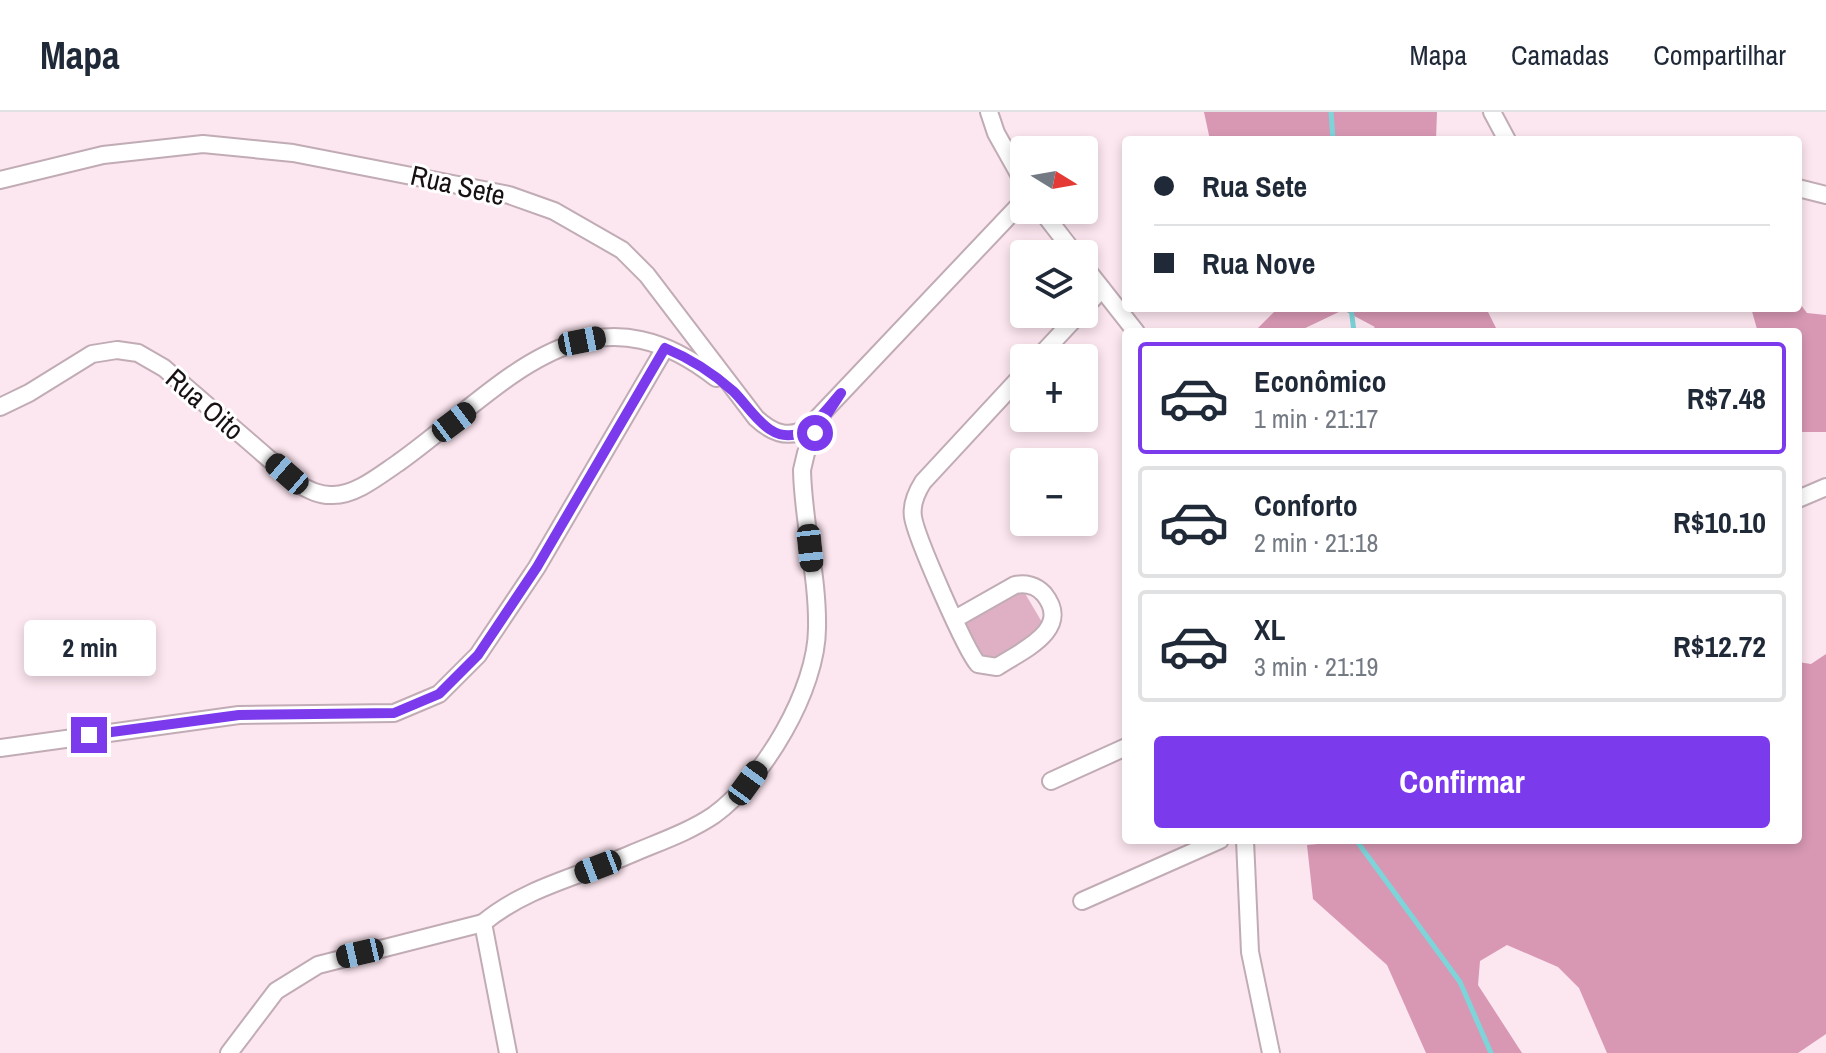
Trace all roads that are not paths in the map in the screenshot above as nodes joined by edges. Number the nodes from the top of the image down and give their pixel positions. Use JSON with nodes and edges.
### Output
{"nodes":[{"id":1,"x":989,"y":112,"type":"edge"},
{"id":2,"x":1492,"y":112,"type":"edge"},
{"id":3,"x":1505,"y":136,"type":"edge"},
{"id":4,"x":1010,"y":158,"type":"edge"},
{"id":5,"x":0,"y":180,"type":"edge"},
{"id":6,"x":1802,"y":189,"type":"edge"},
{"id":7,"x":1826,"y":195,"type":"edge"},
{"id":8,"x":1010,"y":215,"type":"edge"},
{"id":9,"x":1052,"y":224,"type":"edge"},
{"id":10,"x":1064,"y":240,"type":"edge"},
{"id":11,"x":1098,"y":284,"type":"edge"},
{"id":12,"x":1102,"y":289,"type":"junction"},
{"id":13,"x":1098,"y":293,"type":"edge"},
{"id":14,"x":1066,"y":328,"type":"edge"},
{"id":15,"x":1133,"y":328,"type":"edge"},
{"id":16,"x":1051,"y":344,"type":"edge"},
{"id":17,"x":665,"y":348,"type":"junction"},
{"id":18,"x":1010,"y":388,"type":"edge"},
{"id":19,"x":733,"y":392,"type":"junction"},
{"id":20,"x":841,"y":393,"type":"junction"},
{"id":21,"x":0,"y":407,"type":"edge"},
{"id":22,"x":1826,"y":487,"type":"edge"},
{"id":23,"x":1802,"y":497,"type":"edge"},
{"id":24,"x":955,"y":619,"type":"junction"},
{"id":25,"x":0,"y":748,"type":"edge"},
{"id":26,"x":1122,"y":749,"type":"edge"},
{"id":27,"x":1051,"y":781,"type":"dead end"},
{"id":28,"x":1211,"y":844,"type":"edge"},
{"id":29,"x":1245,"y":844,"type":"edge"},
{"id":30,"x":1082,"y":901,"type":"dead end"},
{"id":31,"x":483,"y":923,"type":"junction"},
{"id":32,"x":229,"y":1053,"type":"edge"},
{"id":33,"x":508,"y":1053,"type":"edge"},
{"id":34,"x":1271,"y":1053,"type":"edge"}],
"edges":[{"from":1,"to":4,"type":"street"},
{"from":2,"to":3,"type":"street"},
{"from":5,"to":19,"type":"street","name":"Rua Sete"},
{"from":6,"to":7,"type":"street"},
{"from":8,"to":20,"type":"street"},
{"from":9,"to":10,"type":"street"},
{"from":11,"to":12,"type":"street"},
{"from":12,"to":13,"type":"street"},
{"from":12,"to":15,"type":"street"},
{"from":14,"to":16,"type":"street"},
{"from":17,"to":19,"type":"street","name":"Rua Oito"},
{"from":17,"to":21,"type":"street","name":"Rua Oito"},
{"from":17,"to":25,"type":"street"},
{"from":18,"to":24,"type":"street"},
{"from":19,"to":20,"type":"street","name":"Rua Sete"},
{"from":20,"to":31,"type":"street"},
{"from":22,"to":23,"type":"street"},
{"from":24,"to":24,"type":"street"},
{"from":26,"to":27,"type":"street"},
{"from":28,"to":30,"type":"street"},
{"from":29,"to":34,"type":"street"},
{"from":31,"to":32,"type":"street"},
{"from":31,"to":33,"type":"street"}]}
